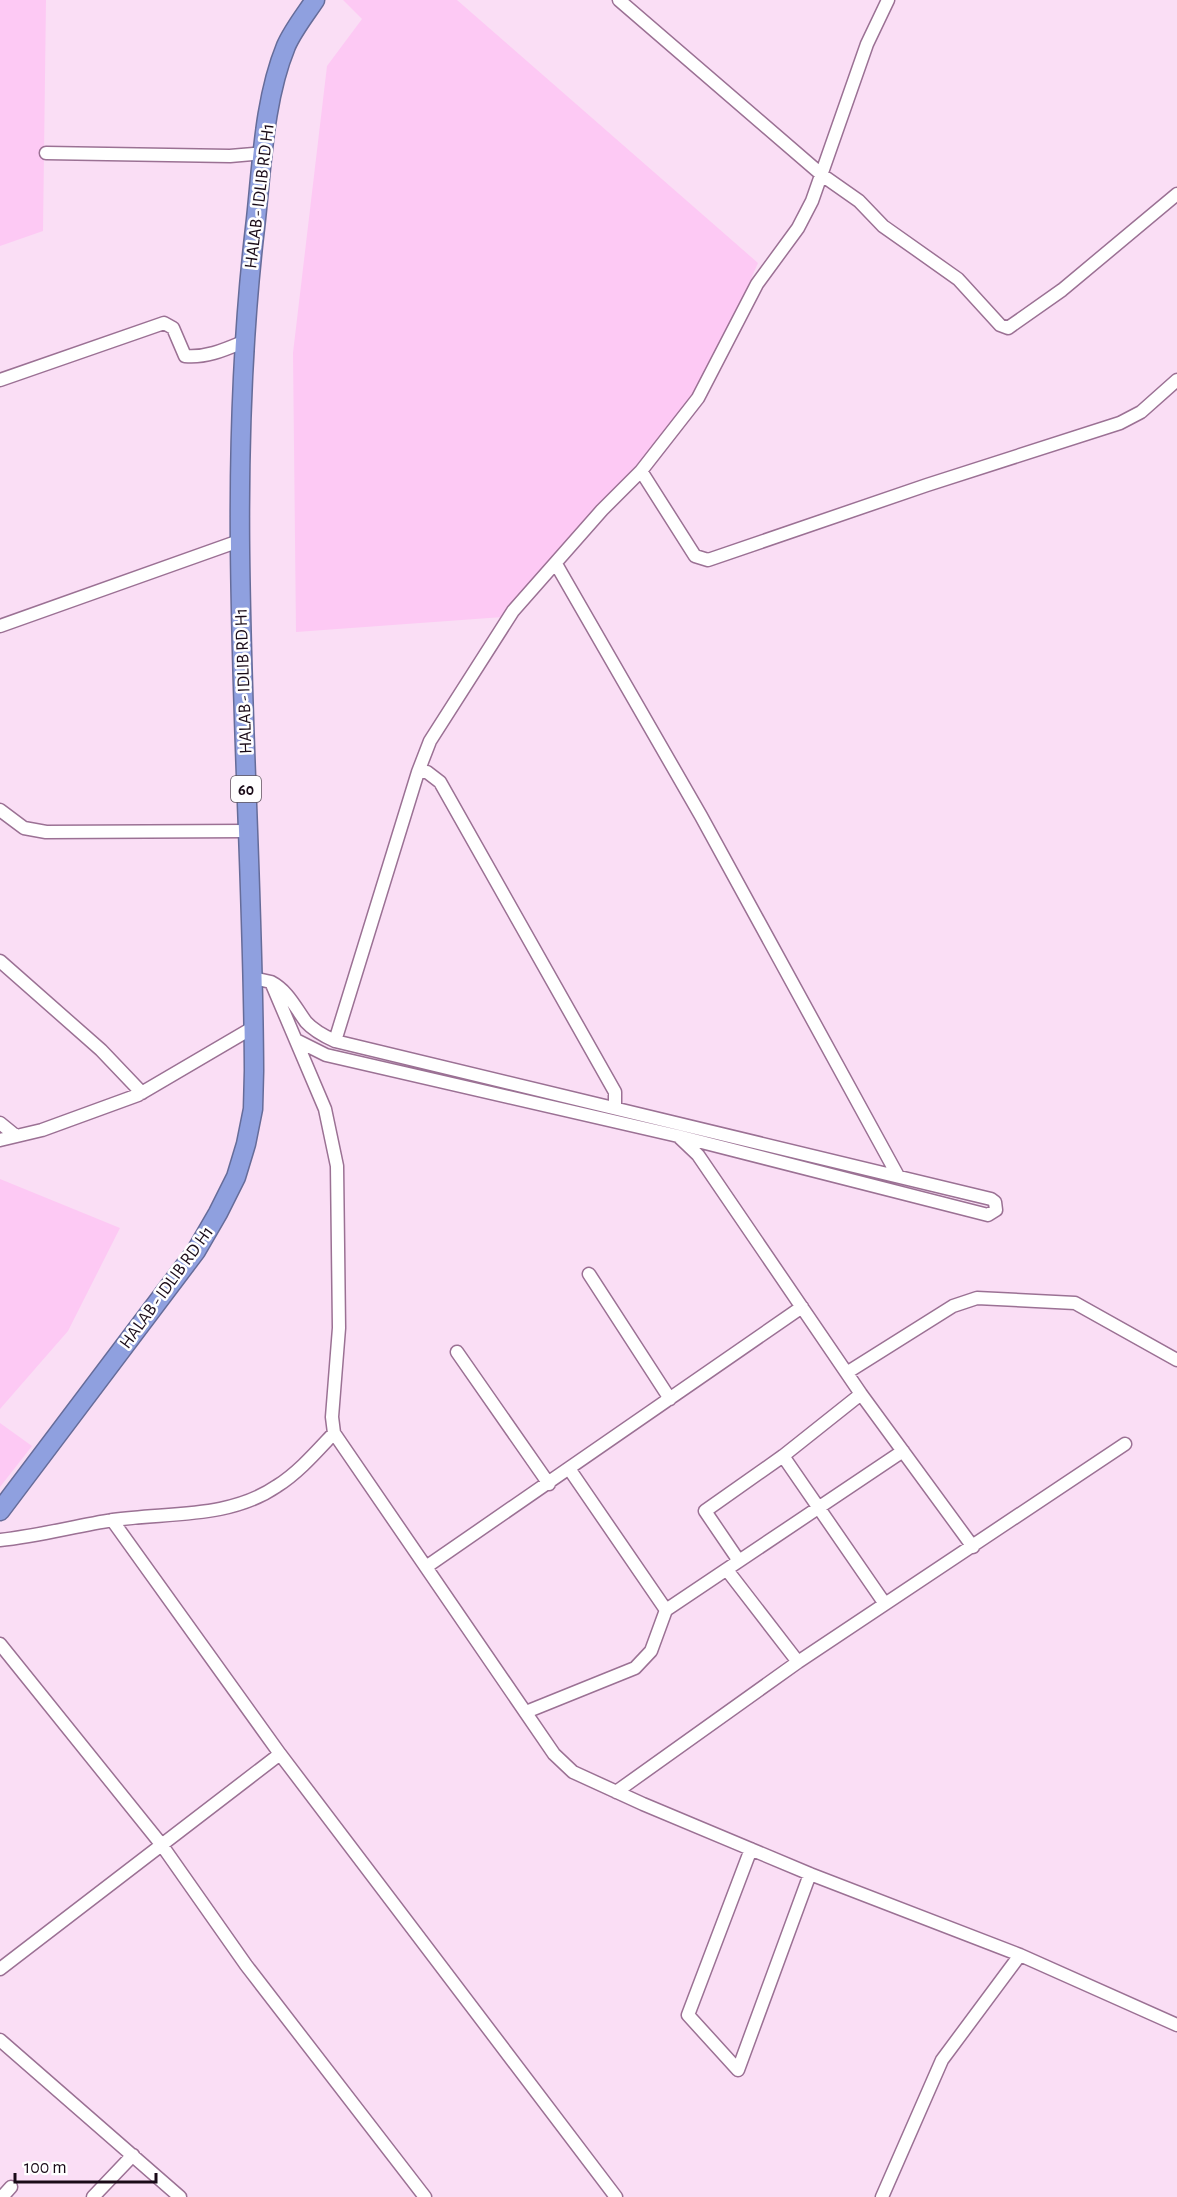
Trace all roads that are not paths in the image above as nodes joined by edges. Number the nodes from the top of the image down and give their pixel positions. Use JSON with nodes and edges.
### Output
{"nodes":[{"id":1,"x":315,"y":0,"type":"edge"},
{"id":2,"x":619,"y":0,"type":"edge"},
{"id":3,"x":888,"y":0,"type":"edge"},
{"id":4,"x":46,"y":153,"type":"dead end"},
{"id":5,"x":264,"y":153,"type":"junction"},
{"id":6,"x":822,"y":175,"type":"junction"},
{"id":7,"x":1177,"y":194,"type":"edge"},
{"id":8,"x":243,"y":342,"type":"junction"},
{"id":9,"x":0,"y":380,"type":"edge"},
{"id":10,"x":1177,"y":380,"type":"edge"},
{"id":11,"x":641,"y":471,"type":"junction"},
{"id":12,"x":239,"y":541,"type":"junction"},
{"id":13,"x":555,"y":564,"type":"junction"},
{"id":14,"x":0,"y":626,"type":"edge"},
{"id":15,"x":418,"y":772,"type":"junction"},
{"id":16,"x":0,"y":810,"type":"edge"},
{"id":17,"x":248,"y":831,"type":"junction"},
{"id":18,"x":0,"y":961,"type":"edge"},
{"id":19,"x":262,"y":980,"type":"junction"},
{"id":20,"x":254,"y":1027,"type":"junction"},
{"id":21,"x":296,"y":1040,"type":"junction"},
{"id":22,"x":335,"y":1041,"type":"junction"},
{"id":23,"x":142,"y":1093,"type":"junction"},
{"id":24,"x":615,"y":1107,"type":"junction"},
{"id":25,"x":666,"y":1119,"type":"junction"},
{"id":26,"x":0,"y":1123,"type":"edge"},
{"id":27,"x":16,"y":1136,"type":"junction"},
{"id":28,"x":678,"y":1136,"type":"junction"},
{"id":29,"x":0,"y":1140,"type":"edge"},
{"id":30,"x":898,"y":1176,"type":"junction"},
{"id":31,"x":589,"y":1274,"type":"dead end"},
{"id":32,"x":802,"y":1306,"type":"junction"},
{"id":33,"x":457,"y":1352,"type":"dead end"},
{"id":34,"x":1177,"y":1360,"type":"edge"},
{"id":35,"x":848,"y":1372,"type":"junction"},
{"id":36,"x":861,"y":1394,"type":"junction"},
{"id":37,"x":670,"y":1399,"type":"junction"},
{"id":38,"x":334,"y":1433,"type":"junction"},
{"id":39,"x":1125,"y":1444,"type":"dead end"},
{"id":40,"x":903,"y":1451,"type":"junction"},
{"id":41,"x":783,"y":1456,"type":"junction"},
{"id":42,"x":570,"y":1470,"type":"junction"},
{"id":43,"x":549,"y":1484,"type":"junction"},
{"id":44,"x":819,"y":1507,"type":"junction"},
{"id":45,"x":0,"y":1511,"type":"edge"},
{"id":46,"x":112,"y":1520,"type":"junction"},
{"id":47,"x":0,"y":1540,"type":"edge"},
{"id":48,"x":973,"y":1547,"type":"junction"},
{"id":49,"x":738,"y":1561,"type":"junction"},
{"id":50,"x":426,"y":1567,"type":"junction"},
{"id":51,"x":727,"y":1570,"type":"junction"},
{"id":52,"x":885,"y":1604,"type":"junction"},
{"id":53,"x":666,"y":1610,"type":"junction"},
{"id":54,"x":0,"y":1644,"type":"edge"},
{"id":55,"x":798,"y":1662,"type":"junction"},
{"id":56,"x":526,"y":1712,"type":"junction"},
{"id":57,"x":280,"y":1754,"type":"junction"},
{"id":58,"x":616,"y":1792,"type":"junction"},
{"id":59,"x":161,"y":1844,"type":"junction"},
{"id":60,"x":751,"y":1849,"type":"junction"},
{"id":61,"x":810,"y":1874,"type":"junction"},
{"id":62,"x":1020,"y":1955,"type":"junction"},
{"id":63,"x":0,"y":1969,"type":"edge"},
{"id":64,"x":1177,"y":2025,"type":"edge"},
{"id":65,"x":0,"y":2040,"type":"edge"},
{"id":66,"x":133,"y":2155,"type":"junction"},
{"id":67,"x":11,"y":2187,"type":"dead end"},
{"id":68,"x":2,"y":2197,"type":"edge"},
{"id":69,"x":93,"y":2197,"type":"edge"},
{"id":70,"x":180,"y":2197,"type":"edge"},
{"id":71,"x":425,"y":2197,"type":"edge"},
{"id":72,"x":616,"y":2197,"type":"edge"},
{"id":73,"x":882,"y":2197,"type":"edge"}],
"edges":[{"from":1,"to":5,"type":"highway","name":"HALAB - IDLIB RD H1","number":"60"},
{"from":2,"to":6,"type":"street"},
{"from":3,"to":6,"type":"street"},
{"from":4,"to":5,"type":"street"},
{"from":5,"to":8,"type":"highway","name":"HALAB - IDLIB RD H1","number":"60"},
{"from":6,"to":7,"type":"street"},
{"from":6,"to":11,"type":"street"},
{"from":8,"to":9,"type":"street"},
{"from":8,"to":12,"type":"highway","name":"HALAB - IDLIB RD H1","number":"60"},
{"from":10,"to":11,"type":"street"},
{"from":11,"to":13,"type":"street"},
{"from":12,"to":14,"type":"street"},
{"from":12,"to":17,"type":"highway","name":"HALAB - IDLIB RD H1","number":"60"},
{"from":13,"to":15,"type":"street"},
{"from":13,"to":30,"type":"street"},
{"from":15,"to":22,"type":"street"},
{"from":15,"to":24,"type":"street"},
{"from":16,"to":17,"type":"street"},
{"from":17,"to":19,"type":"highway","name":"HALAB - IDLIB RD H1","number":"60"},
{"from":18,"to":23,"type":"street"},
{"from":19,"to":20,"type":"highway","name":"HALAB - IDLIB RD H1","number":"60"},
{"from":19,"to":21,"type":"street"},
{"from":19,"to":22,"type":"street"},
{"from":20,"to":23,"type":"street"},
{"from":20,"to":45,"type":"highway","name":"HALAB - IDLIB RD H1","number":"60"},
{"from":21,"to":28,"type":"street"},
{"from":21,"to":38,"type":"street"},
{"from":22,"to":24,"type":"street"},
{"from":23,"to":27,"type":"street"},
{"from":24,"to":25,"type":"street"},
{"from":25,"to":28,"type":"street"},
{"from":25,"to":30,"type":"street"},
{"from":26,"to":27,"type":"street"},
{"from":27,"to":29,"type":"street"},
{"from":28,"to":30,"type":"street"},
{"from":28,"to":32,"type":"street"},
{"from":31,"to":37,"type":"street"},
{"from":32,"to":35,"type":"street"},
{"from":32,"to":37,"type":"street"},
{"from":33,"to":43,"type":"street"},
{"from":34,"to":35,"type":"street"},
{"from":35,"to":36,"type":"street"},
{"from":36,"to":40,"type":"street"},
{"from":36,"to":41,"type":"street"},
{"from":37,"to":42,"type":"street"},
{"from":38,"to":46,"type":"street"},
{"from":38,"to":50,"type":"street"},
{"from":39,"to":48,"type":"street"},
{"from":40,"to":44,"type":"street"},
{"from":40,"to":48,"type":"street"},
{"from":41,"to":44,"type":"street"},
{"from":41,"to":49,"type":"street"},
{"from":42,"to":43,"type":"street"},
{"from":42,"to":53,"type":"street"},
{"from":43,"to":50,"type":"street"},
{"from":44,"to":49,"type":"street"},
{"from":44,"to":52,"type":"street"},
{"from":46,"to":47,"type":"street"},
{"from":46,"to":57,"type":"street"},
{"from":48,"to":52,"type":"street"},
{"from":49,"to":51,"type":"street"},
{"from":50,"to":56,"type":"street"},
{"from":51,"to":53,"type":"street"},
{"from":51,"to":55,"type":"street"},
{"from":52,"to":55,"type":"street"},
{"from":53,"to":56,"type":"street"},
{"from":54,"to":59,"type":"street"},
{"from":55,"to":58,"type":"street"},
{"from":56,"to":58,"type":"street"},
{"from":57,"to":59,"type":"street"},
{"from":57,"to":72,"type":"street"},
{"from":58,"to":60,"type":"street"},
{"from":59,"to":63,"type":"street"},
{"from":59,"to":71,"type":"street"},
{"from":60,"to":61,"type":"street"},
{"from":60,"to":61,"type":"street"},
{"from":61,"to":62,"type":"street"},
{"from":62,"to":64,"type":"street"},
{"from":62,"to":73,"type":"street"},
{"from":65,"to":66,"type":"street"},
{"from":66,"to":69,"type":"street"},
{"from":66,"to":70,"type":"street"},
{"from":67,"to":68,"type":"street"}]}
